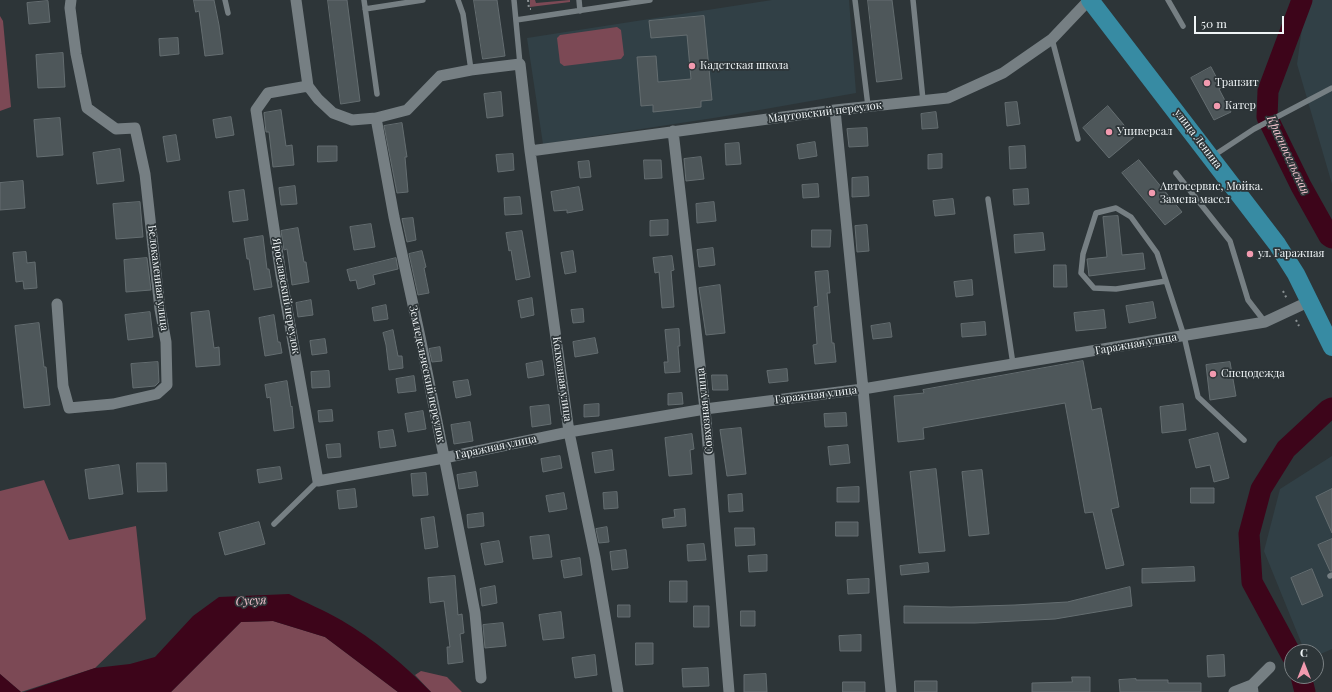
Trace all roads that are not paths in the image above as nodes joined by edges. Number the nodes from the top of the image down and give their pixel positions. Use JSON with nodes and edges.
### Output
{"nodes":[{"id":1,"x":72,"y":0,"type":"edge"},
{"id":2,"x":225,"y":0,"type":"edge"},
{"id":3,"x":296,"y":0,"type":"edge"},
{"id":4,"x":364,"y":0,"type":"edge"},
{"id":5,"x":423,"y":0,"type":"edge"},
{"id":6,"x":458,"y":0,"type":"edge"},
{"id":7,"x":514,"y":0,"type":"edge"},
{"id":8,"x":579,"y":0,"type":"edge"},
{"id":9,"x":650,"y":0,"type":"edge"},
{"id":10,"x":855,"y":0,"type":"edge"},
{"id":11,"x":913,"y":0,"type":"edge"},
{"id":12,"x":1090,"y":0,"type":"edge"},
{"id":13,"x":1168,"y":0,"type":"edge"},
{"id":14,"x":365,"y":9,"type":"junction"},
{"id":15,"x":580,"y":11,"type":"junction"},
{"id":16,"x":228,"y":13,"type":"dead end"},
{"id":17,"x":516,"y":20,"type":"junction"},
{"id":18,"x":1183,"y":26,"type":"dead end"},
{"id":19,"x":1052,"y":39,"type":"junction"},
{"id":20,"x":520,"y":64,"type":"junction"},
{"id":21,"x":471,"y":70,"type":"junction"},
{"id":22,"x":308,"y":86,"type":"junction"},
{"id":23,"x":1332,"y":88,"type":"edge"},
{"id":24,"x":377,"y":94,"type":"dead end"},
{"id":25,"x":923,"y":100,"type":"junction"},
{"id":26,"x":868,"y":106,"type":"junction"},
{"id":27,"x":835,"y":110,"type":"junction"},
{"id":28,"x":376,"y":118,"type":"junction"},
{"id":29,"x":673,"y":131,"type":"junction"},
{"id":30,"x":1078,"y":139,"type":"dead end"},
{"id":31,"x":530,"y":151,"type":"junction"},
{"id":32,"x":1211,"y":157,"type":"junction"},
{"id":33,"x":1176,"y":173,"type":"dead end"},
{"id":34,"x":988,"y":199,"type":"dead end"},
{"id":35,"x":1166,"y":281,"type":"junction"},
{"id":36,"x":1310,"y":301,"type":"junction"},
{"id":37,"x":57,"y":304,"type":"dead end"},
{"id":38,"x":1265,"y":322,"type":"junction"},
{"id":39,"x":1184,"y":336,"type":"junction"},
{"id":40,"x":1332,"y":347,"type":"edge"},
{"id":41,"x":1013,"y":364,"type":"junction"},
{"id":42,"x":863,"y":389,"type":"junction"},
{"id":43,"x":705,"y":409,"type":"junction"},
{"id":44,"x":569,"y":432,"type":"junction"},
{"id":45,"x":1244,"y":440,"type":"dead end"},
{"id":46,"x":444,"y":458,"type":"junction"},
{"id":47,"x":318,"y":481,"type":"junction"},
{"id":48,"x":274,"y":524,"type":"dead end"},
{"id":49,"x":1270,"y":667,"type":"dead end"},
{"id":50,"x":481,"y":678,"type":"dead end"},
{"id":51,"x":1253,"y":688,"type":"edge"},
{"id":52,"x":618,"y":692,"type":"edge"},
{"id":53,"x":729,"y":692,"type":"edge"},
{"id":54,"x":891,"y":692,"type":"edge"},
{"id":55,"x":1234,"y":692,"type":"edge"}],
"edges":[{"from":1,"to":37,"type":"street","name":"Белокаменная улица"},
{"from":2,"to":16,"type":"lane"},
{"from":3,"to":22,"type":"street"},
{"from":4,"to":14,"type":"lane"},
{"from":5,"to":14,"type":"lane"},
{"from":6,"to":21,"type":"lane"},
{"from":7,"to":17,"type":"lane"},
{"from":8,"to":15,"type":"lane"},
{"from":9,"to":15,"type":"lane"},
{"from":10,"to":26,"type":"lane"},
{"from":11,"to":25,"type":"lane"},
{"from":12,"to":19,"type":"street","name":"Мартовский переулок"},
{"from":12,"to":32,"type":"main road","name":"улица Ленина"},
{"from":13,"to":18,"type":"lane"},
{"from":14,"to":24,"type":"lane"},
{"from":15,"to":17,"type":"lane"},
{"from":17,"to":20,"type":"lane"},
{"from":19,"to":25,"type":"street","name":"Мартовский переулок"},
{"from":19,"to":30,"type":"lane"},
{"from":20,"to":21,"type":"street"},
{"from":20,"to":31,"type":"street","name":"Колхозная улица"},
{"from":21,"to":28,"type":"street"},
{"from":22,"to":28,"type":"street"},
{"from":22,"to":47,"type":"street","name":"Ярославский переулок"},
{"from":23,"to":32,"type":"lane"},
{"from":25,"to":26,"type":"street","name":"Мартовский переулок"},
{"from":26,"to":27,"type":"street","name":"Мартовский переулок"},
{"from":27,"to":29,"type":"street","name":"Мартовский переулок"},
{"from":27,"to":42,"type":"street"},
{"from":28,"to":46,"type":"street","name":"Земледельческий переулок"},
{"from":29,"to":31,"type":"street","name":"Мартовский переулок"},
{"from":29,"to":43,"type":"street","name":"Совхозная улица"},
{"from":31,"to":44,"type":"street","name":"Колхозная улица"},
{"from":32,"to":36,"type":"main road","name":"улица Ленина"},
{"from":33,"to":38,"type":"lane"},
{"from":34,"to":41,"type":"lane"},
{"from":35,"to":35,"type":"lane"},
{"from":35,"to":39,"type":"lane"},
{"from":36,"to":38,"type":"street","name":"Гаражная улица"},
{"from":36,"to":40,"type":"main road","name":"улица Ленина"},
{"from":38,"to":39,"type":"street","name":"Гаражная улица"},
{"from":39,"to":41,"type":"street","name":"Гаражная улица"},
{"from":39,"to":45,"type":"lane"},
{"from":41,"to":42,"type":"street","name":"Гаражная улица"},
{"from":42,"to":43,"type":"street","name":"Гаражная улица"},
{"from":42,"to":54,"type":"street"},
{"from":43,"to":44,"type":"street","name":"Гаражная улица"},
{"from":43,"to":53,"type":"street","name":"Совхозная улица"},
{"from":44,"to":46,"type":"street","name":"Гаражная улица"},
{"from":44,"to":52,"type":"street","name":"Колхозная улица"},
{"from":46,"to":47,"type":"street","name":"Гаражная улица"},
{"from":46,"to":50,"type":"street","name":"Земледельческий переулок"},
{"from":47,"to":48,"type":"lane"},
{"from":49,"to":51,"type":"street"},
{"from":51,"to":55,"type":"street"}]}
